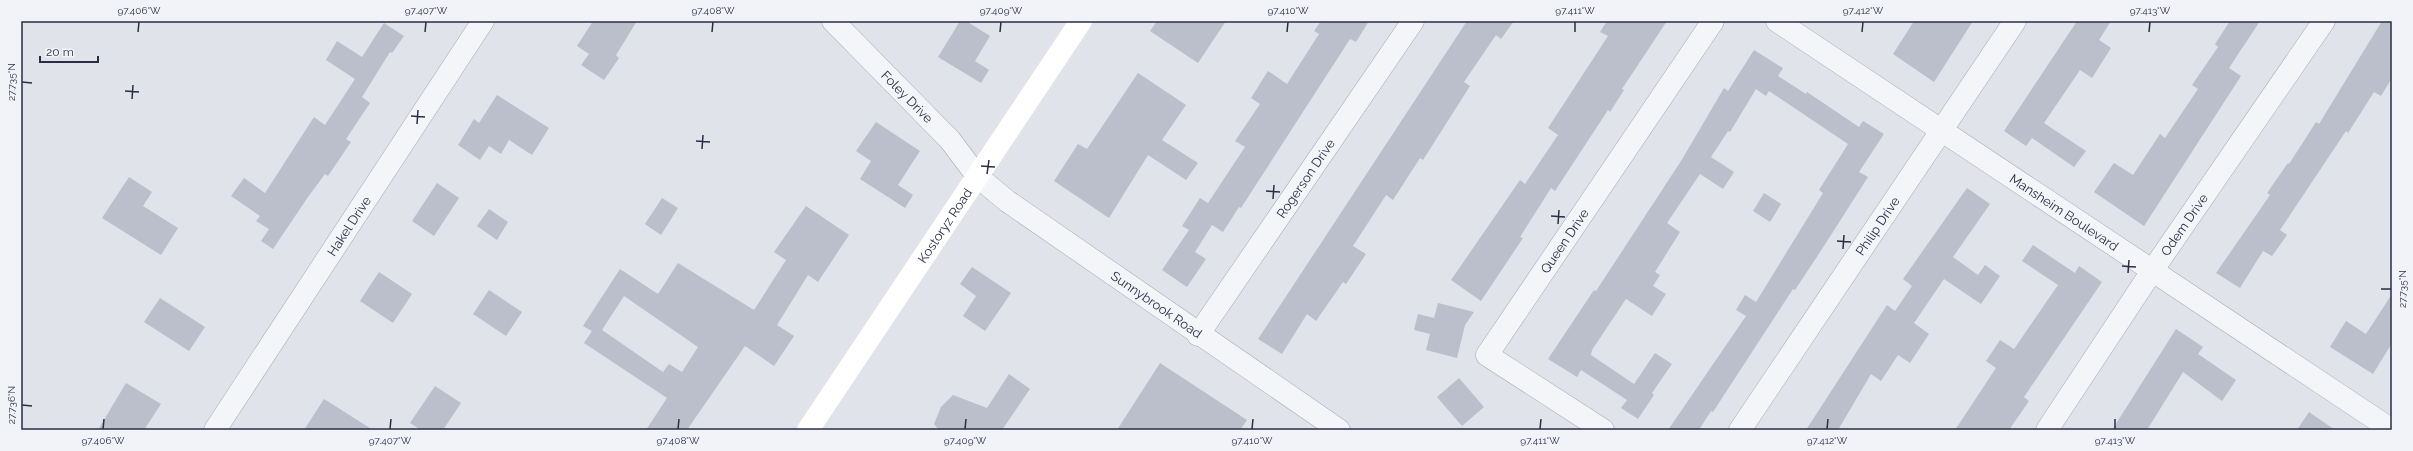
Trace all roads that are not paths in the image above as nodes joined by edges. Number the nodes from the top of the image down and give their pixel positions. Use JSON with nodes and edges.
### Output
{"nodes":[{"id":1,"x":483,"y":21,"type":"edge"},
{"id":2,"x":832,"y":21,"type":"edge"},
{"id":3,"x":1081,"y":21,"type":"edge"},
{"id":4,"x":1413,"y":21,"type":"edge"},
{"id":5,"x":1713,"y":21,"type":"edge"},
{"id":6,"x":1777,"y":21,"type":"edge"},
{"id":7,"x":2015,"y":21,"type":"edge"},
{"id":8,"x":2324,"y":21,"type":"edge"},
{"id":9,"x":1940,"y":130,"type":"junction"},
{"id":10,"x":977,"y":176,"type":"junction"},
{"id":11,"x":2152,"y":271,"type":"junction"},
{"id":12,"x":1198,"y":335,"type":"junction"},
{"id":13,"x":2387,"y":424,"type":"edge"},
{"id":14,"x":1598,"y":427,"type":"edge"},
{"id":15,"x":214,"y":430,"type":"edge"},
{"id":16,"x":808,"y":430,"type":"edge"},
{"id":17,"x":1338,"y":430,"type":"edge"},
{"id":18,"x":1740,"y":430,"type":"edge"},
{"id":19,"x":2047,"y":430,"type":"edge"}],
"edges":[{"from":1,"to":15,"type":"street","name":"Hakel Drive"},
{"from":2,"to":10,"type":"street","name":"Foley Drive"},
{"from":3,"to":10,"type":"main road","name":"Kostoryz Road"},
{"from":4,"to":12,"type":"street","name":"Rogerson Drive"},
{"from":5,"to":14,"type":"street","name":"Queen Drive"},
{"from":6,"to":9,"type":"street","name":"Mansheim Boulevard"},
{"from":7,"to":9,"type":"street","name":"Philip Drive"},
{"from":8,"to":11,"type":"street","name":"Odem Drive"},
{"from":9,"to":11,"type":"street","name":"Mansheim Boulevard"},
{"from":9,"to":18,"type":"street","name":"Philip Drive"},
{"from":10,"to":12,"type":"street","name":"Sunnybrook Road"},
{"from":10,"to":16,"type":"main road","name":"Kostoryz Road"},
{"from":11,"to":13,"type":"street","name":"Mansheim Boulevard"},
{"from":11,"to":19,"type":"street","name":"Odem Drive"},
{"from":12,"to":17,"type":"street","name":"Sunnybrook Road"}]}
